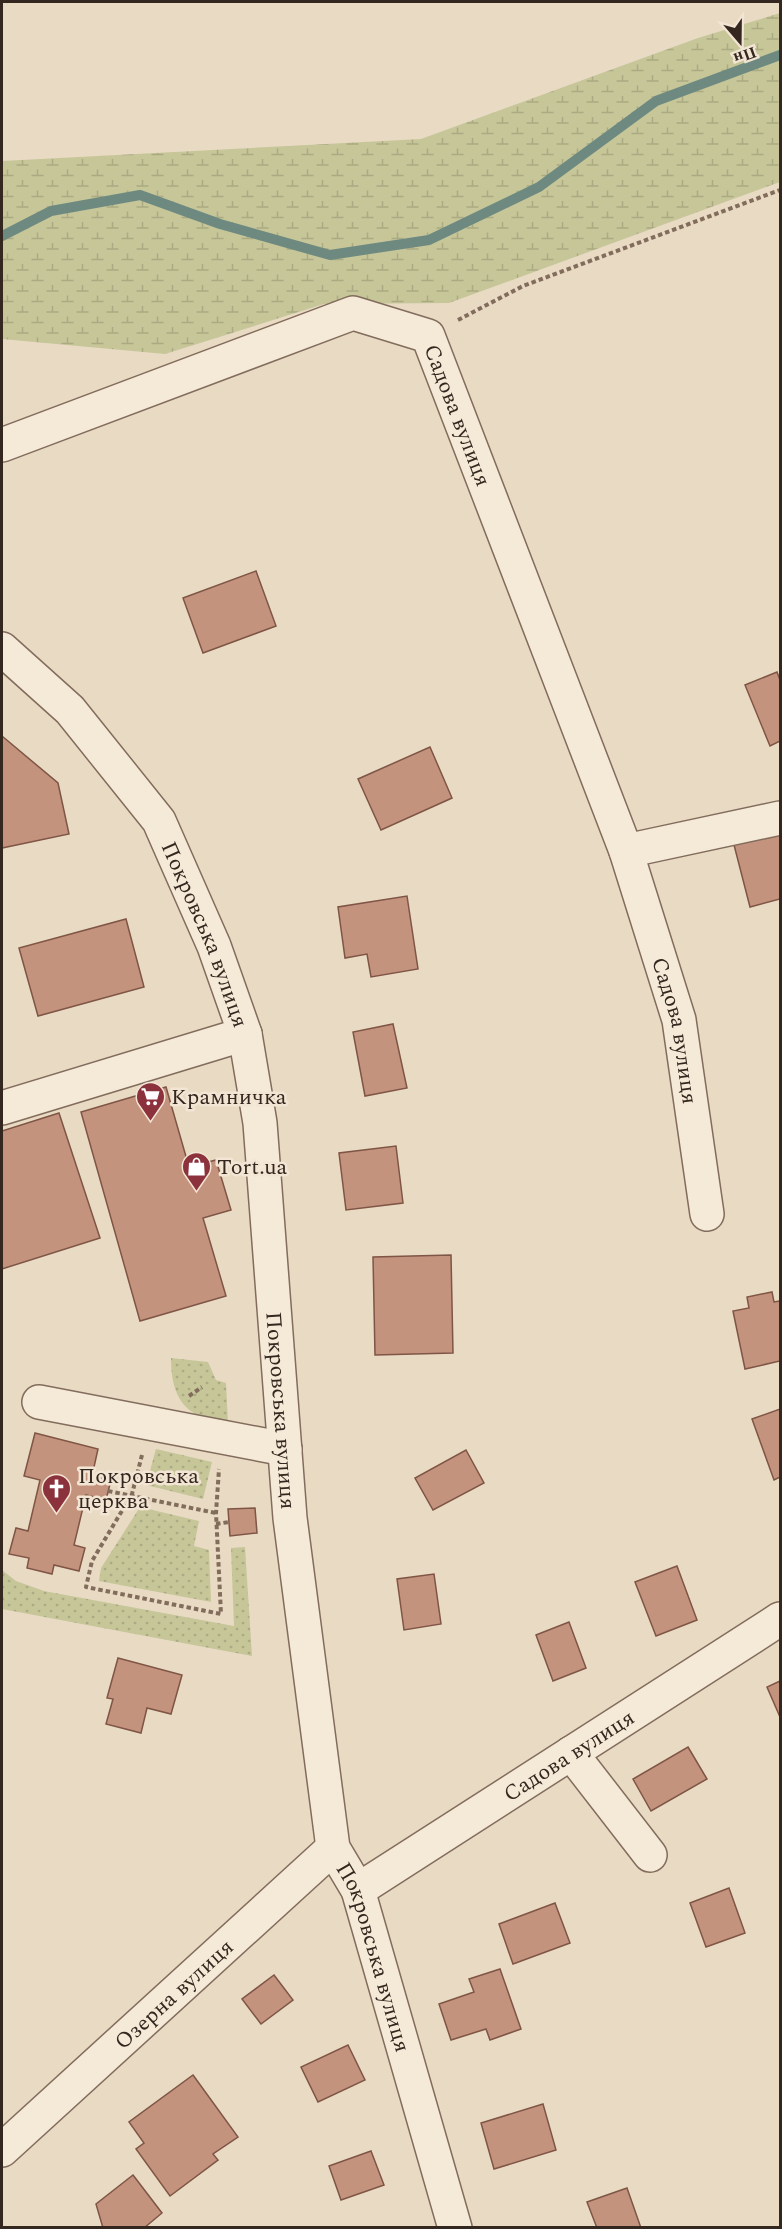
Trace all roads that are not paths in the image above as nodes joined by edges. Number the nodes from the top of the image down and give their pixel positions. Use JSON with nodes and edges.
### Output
{"nodes":[{"id":1,"x":2,"y":445,"type":"edge"},
{"id":2,"x":2,"y":649,"type":"edge"},
{"id":3,"x":780,"y":818,"type":"edge"},
{"id":4,"x":626,"y":851,"type":"junction"},
{"id":5,"x":245,"y":1034,"type":"junction"},
{"id":6,"x":2,"y":1108,"type":"edge"},
{"id":7,"x":707,"y":1214,"type":"dead end"},
{"id":8,"x":39,"y":1402,"type":"dead end"},
{"id":9,"x":285,"y":1449,"type":"junction"},
{"id":10,"x":780,"y":1619,"type":"edge"},
{"id":11,"x":571,"y":1753,"type":"junction"},
{"id":12,"x":333,"y":1848,"type":"junction"},
{"id":13,"x":650,"y":1855,"type":"dead end"},
{"id":14,"x":358,"y":1890,"type":"junction"},
{"id":15,"x":6,"y":2141,"type":"edge"},
{"id":16,"x":455,"y":2228,"type":"edge"}],
"edges":[{"from":1,"to":4,"type":"street","name":"Садова вулиця"},
{"from":2,"to":5,"type":"street","name":"Покровська вулиця"},
{"from":3,"to":4,"type":"street"},
{"from":4,"to":7,"type":"street","name":"Садова вулиця"},
{"from":5,"to":6,"type":"street"},
{"from":5,"to":9,"type":"street","name":"Покровська вулиця"},
{"from":8,"to":9,"type":"street"},
{"from":9,"to":12,"type":"street","name":"Покровська вулиця"},
{"from":10,"to":11,"type":"street","name":"Садова вулиця"},
{"from":11,"to":13,"type":"street"},
{"from":11,"to":14,"type":"street","name":"Садова вулиця"},
{"from":12,"to":14,"type":"street","name":"Покровська вулиця"},
{"from":12,"to":15,"type":"street","name":"Озерна вулиця"},
{"from":14,"to":16,"type":"street","name":"Покровська вулиця"}]}
